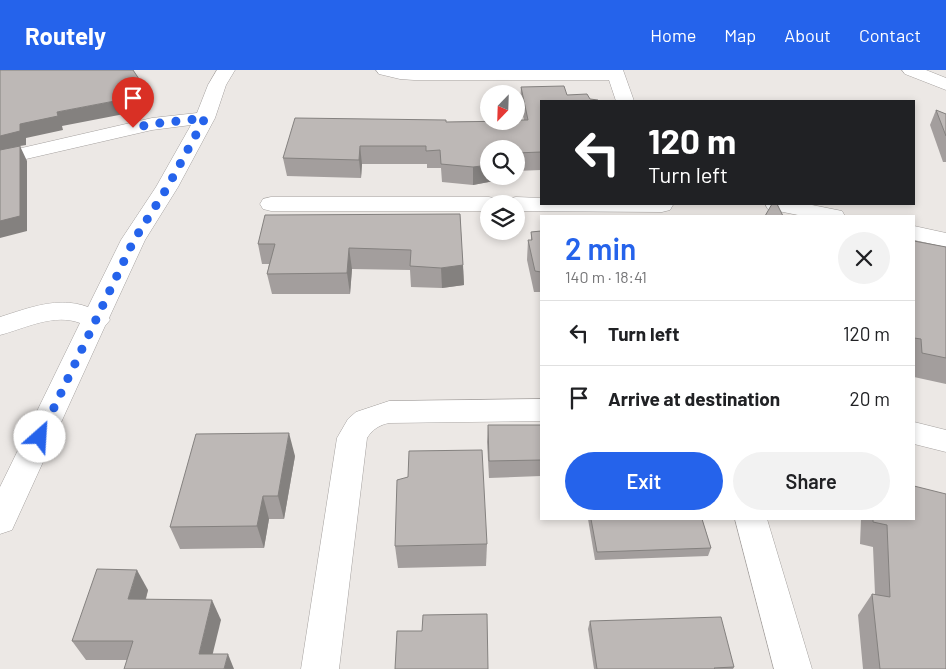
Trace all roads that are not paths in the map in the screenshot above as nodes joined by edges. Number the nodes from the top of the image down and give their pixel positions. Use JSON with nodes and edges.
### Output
{"nodes":[{"id":1,"x":226,"y":70,"type":"edge"},
{"id":2,"x":385,"y":70,"type":"edge"},
{"id":3,"x":911,"y":70,"type":"edge"},
{"id":4,"x":614,"y":72,"type":"edge"},
{"id":5,"x":946,"y":85,"type":"edge"},
{"id":6,"x":625,"y":100,"type":"edge"},
{"id":7,"x":205,"y":118,"type":"junction"},
{"id":8,"x":0,"y":159,"type":"edge"},
{"id":9,"x":271,"y":204,"type":"dead end"},
{"id":10,"x":480,"y":204,"type":"edge"},
{"id":11,"x":525,"y":204,"type":"edge"},
{"id":12,"x":540,"y":205,"type":"edge"},
{"id":13,"x":553,"y":205,"type":"edge"},
{"id":14,"x":781,"y":205,"type":"edge"},
{"id":15,"x":663,"y":208,"type":"edge"},
{"id":16,"x":829,"y":215,"type":"edge"},
{"id":17,"x":915,"y":233,"type":"edge"},
{"id":18,"x":946,"y":240,"type":"edge"},
{"id":19,"x":97,"y":320,"type":"junction"},
{"id":20,"x":0,"y":326,"type":"edge"},
{"id":21,"x":540,"y":410,"type":"edge"},
{"id":22,"x":915,"y":432,"type":"edge"},
{"id":23,"x":946,"y":441,"type":"edge"},
{"id":24,"x":0,"y":520,"type":"edge"},
{"id":25,"x":751,"y":520,"type":"edge"},
{"id":26,"x":320,"y":669,"type":"edge"},
{"id":27,"x":793,"y":669,"type":"edge"}],
"edges":[{"from":1,"to":7,"type":"street"},
{"from":2,"to":4,"type":"street"},
{"from":3,"to":5,"type":"street"},
{"from":4,"to":6,"type":"street"},
{"from":7,"to":8,"type":"street"},
{"from":7,"to":19,"type":"street"},
{"from":9,"to":10,"type":"street"},
{"from":11,"to":12,"type":"street"},
{"from":13,"to":15,"type":"street"},
{"from":14,"to":16,"type":"street"},
{"from":17,"to":18,"type":"street"},
{"from":19,"to":20,"type":"street"},
{"from":19,"to":24,"type":"street"},
{"from":21,"to":26,"type":"street"},
{"from":22,"to":23,"type":"street"},
{"from":25,"to":27,"type":"street"}]}
